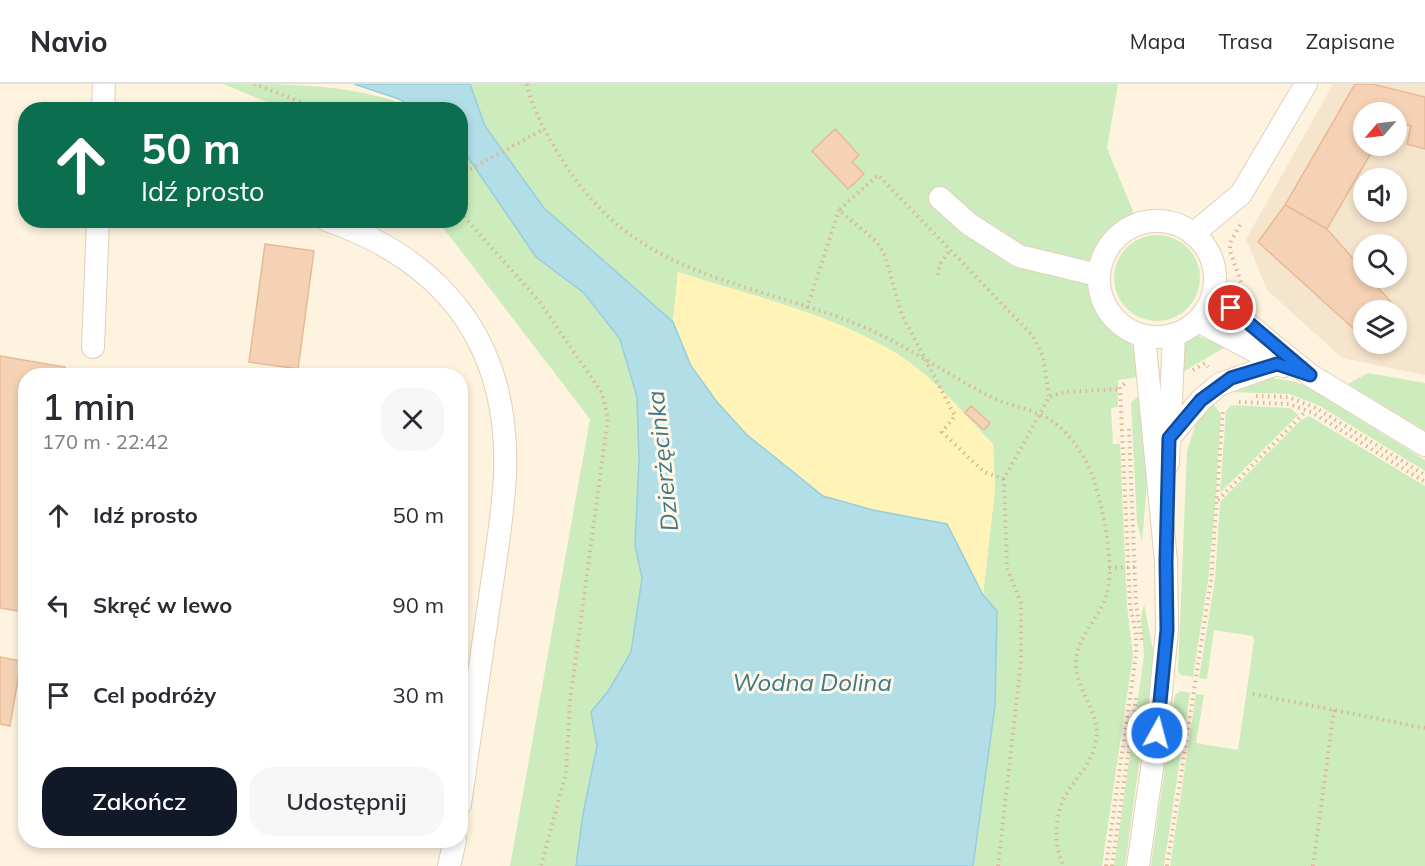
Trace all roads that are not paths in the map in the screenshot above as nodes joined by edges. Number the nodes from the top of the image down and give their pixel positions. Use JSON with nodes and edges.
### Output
{"nodes":[{"id":1,"x":104,"y":84,"type":"edge"},
{"id":2,"x":1306,"y":84,"type":"edge"},
{"id":3,"x":103,"y":102,"type":"edge"},
{"id":4,"x":940,"y":198,"type":"dead end"},
{"id":5,"x":98,"y":228,"type":"edge"},
{"id":6,"x":346,"y":228,"type":"edge"},
{"id":7,"x":1193,"y":234,"type":"junction"},
{"id":8,"x":1098,"y":275,"type":"junction"},
{"id":9,"x":1213,"y":296,"type":"junction"},
{"id":10,"x":1198,"y":321,"type":"junction"},
{"id":11,"x":1174,"y":335,"type":"junction"},
{"id":12,"x":1144,"y":336,"type":"junction"},
{"id":13,"x":93,"y":346,"type":"dead end"},
{"id":14,"x":1277,"y":364,"type":"junction"},
{"id":15,"x":1310,"y":375,"type":"junction"},
{"id":16,"x":1169,"y":438,"type":"junction"},
{"id":17,"x":1425,"y":445,"type":"edge"},
{"id":18,"x":1166,"y":561,"type":"junction"},
{"id":19,"x":468,"y":749,"type":"edge"},
{"id":20,"x":453,"y":848,"type":"edge"},
{"id":21,"x":449,"y":866,"type":"edge"},
{"id":22,"x":1138,"y":866,"type":"edge"}],
"edges":[{"from":1,"to":3,"type":"street"},
{"from":2,"to":7,"type":"street"},
{"from":4,"to":8,"type":"street"},
{"from":5,"to":13,"type":"street"},
{"from":6,"to":19,"type":"street"},
{"from":7,"to":8,"type":"street"},
{"from":7,"to":9,"type":"street"},
{"from":8,"to":12,"type":"street"},
{"from":9,"to":10,"type":"street"},
{"from":9,"to":15,"type":"street"},
{"from":10,"to":11,"type":"street"},
{"from":10,"to":14,"type":"street"},
{"from":11,"to":12,"type":"street"},
{"from":11,"to":16,"type":"street"},
{"from":12,"to":18,"type":"street"},
{"from":14,"to":15,"type":"street"},
{"from":14,"to":16,"type":"street"},
{"from":15,"to":17,"type":"street"},
{"from":16,"to":18,"type":"street"},
{"from":18,"to":22,"type":"street"},
{"from":20,"to":21,"type":"street"}]}
